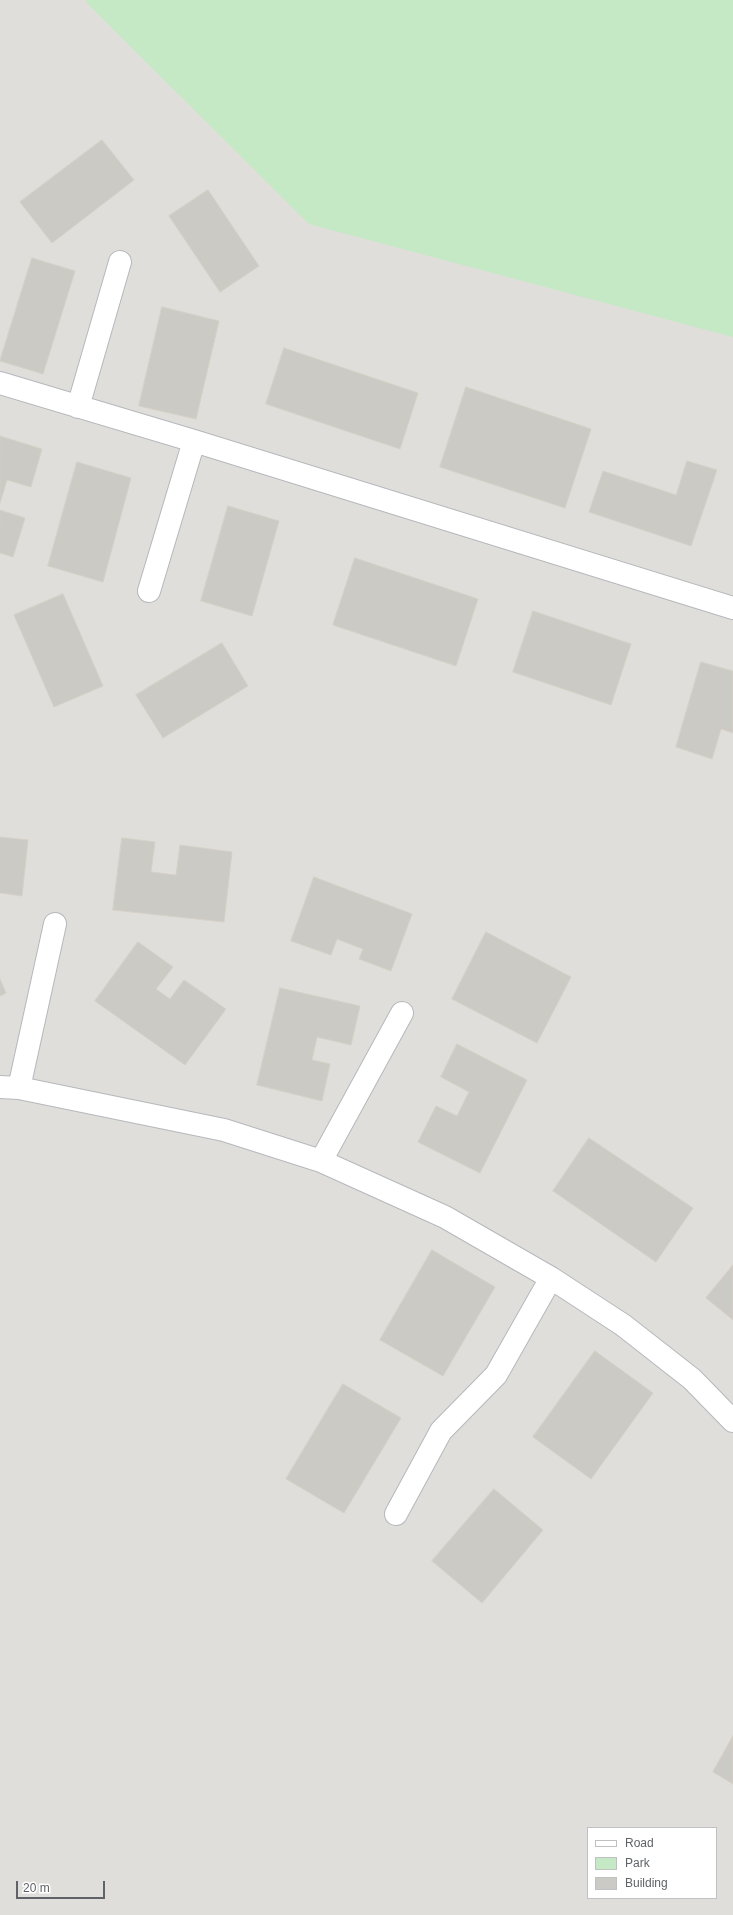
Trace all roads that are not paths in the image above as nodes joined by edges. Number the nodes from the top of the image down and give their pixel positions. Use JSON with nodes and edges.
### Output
{"nodes":[{"id":1,"x":120,"y":262,"type":"dead end"},
{"id":2,"x":0,"y":383,"type":"edge"},
{"id":3,"x":78,"y":407,"type":"junction"},
{"id":4,"x":194,"y":441,"type":"junction"},
{"id":5,"x":149,"y":591,"type":"dead end"},
{"id":6,"x":733,"y":608,"type":"edge"},
{"id":7,"x":55,"y":924,"type":"dead end"},
{"id":8,"x":402,"y":1013,"type":"dead end"},
{"id":9,"x":9,"y":1088,"type":"edge"},
{"id":10,"x":321,"y":1161,"type":"junction"},
{"id":11,"x":551,"y":1278,"type":"junction"},
{"id":12,"x":733,"y":1420,"type":"edge"},
{"id":13,"x":396,"y":1514,"type":"dead end"}],
"edges":[{"from":1,"to":3,"type":"street"},
{"from":2,"to":3,"type":"street"},
{"from":3,"to":4,"type":"street"},
{"from":4,"to":5,"type":"street"},
{"from":4,"to":6,"type":"street"},
{"from":7,"to":9,"type":"street"},
{"from":8,"to":10,"type":"street"},
{"from":9,"to":10,"type":"street"},
{"from":10,"to":11,"type":"street"},
{"from":11,"to":12,"type":"street"},
{"from":11,"to":13,"type":"street"}]}
